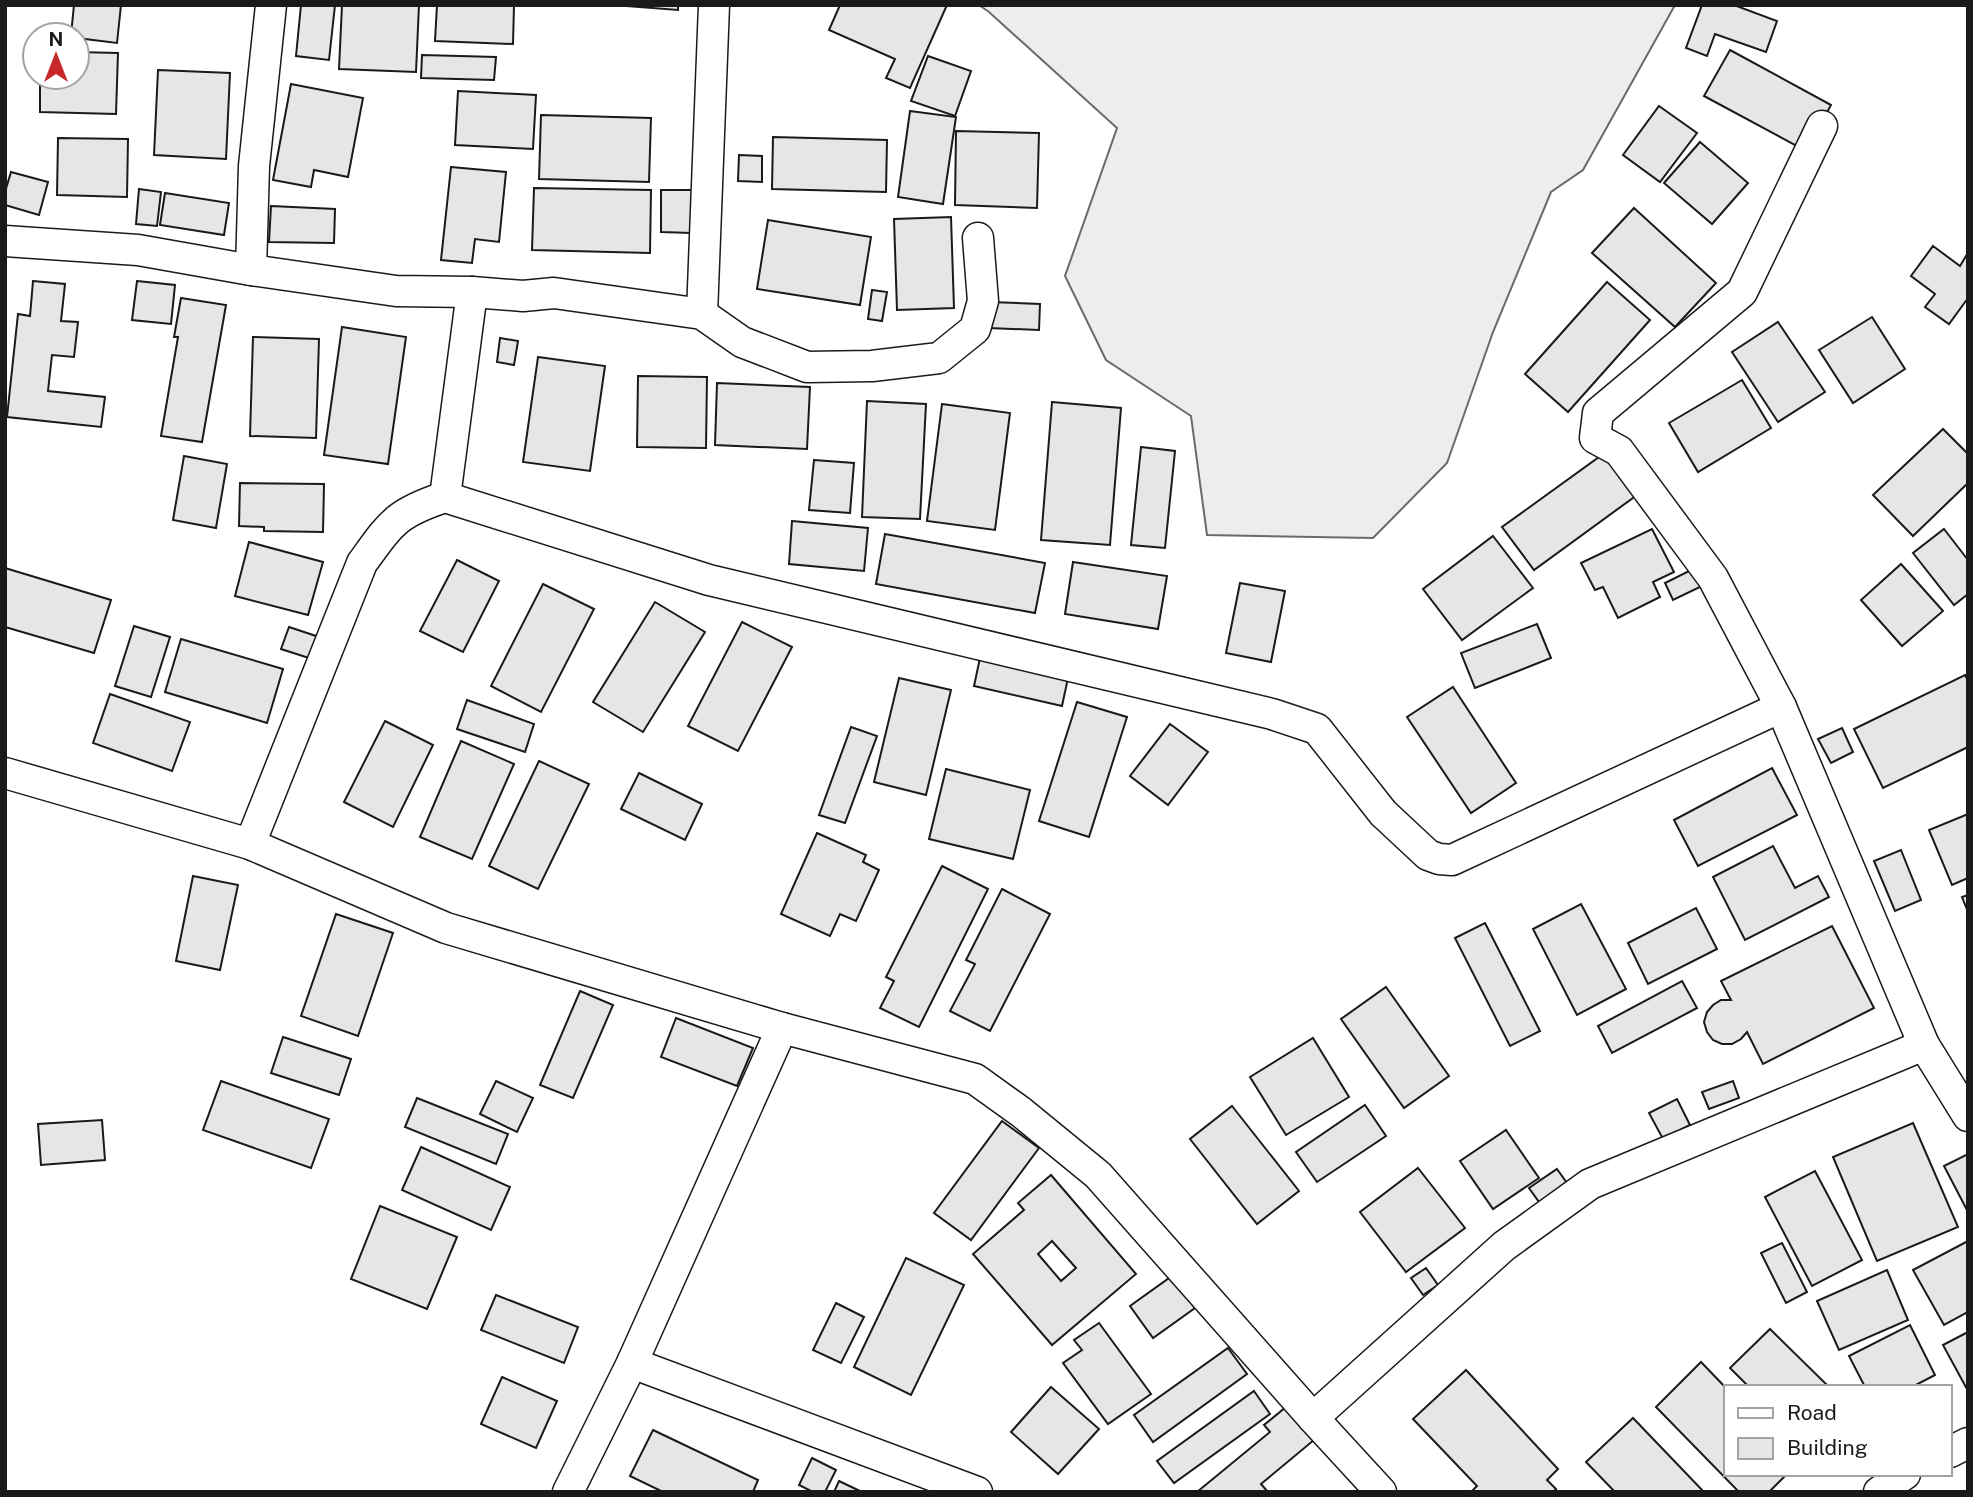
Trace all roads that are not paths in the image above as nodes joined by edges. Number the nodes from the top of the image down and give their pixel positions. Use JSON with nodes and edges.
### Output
{"nodes":[{"id":1,"x":271,"y":5,"type":"edge"},
{"id":2,"x":714,"y":5,"type":"edge"},
{"id":3,"x":1822,"y":126,"type":"dead end"},
{"id":4,"x":978,"y":238,"type":"dead end"},
{"id":5,"x":5,"y":241,"type":"edge"},
{"id":6,"x":251,"y":270,"type":"junction"},
{"id":7,"x":472,"y":292,"type":"junction"},
{"id":8,"x":702,"y":314,"type":"junction"},
{"id":9,"x":445,"y":497,"type":"junction"},
{"id":10,"x":1781,"y":707,"type":"junction"},
{"id":11,"x":5,"y":774,"type":"edge"},
{"id":12,"x":250,"y":844,"type":"junction"},
{"id":13,"x":782,"y":1028,"type":"junction"},
{"id":14,"x":1924,"y":1045,"type":"junction"},
{"id":15,"x":1968,"y":1116,"type":"edge"},
{"id":16,"x":632,"y":1363,"type":"junction"},
{"id":17,"x":1313,"y":1418,"type":"junction"},
{"id":18,"x":1968,"y":1443,"type":"edge"},
{"id":19,"x":1952,"y":1451,"type":"edge"},
{"id":20,"x":1902,"y":1476,"type":"edge"},
{"id":21,"x":568,"y":1492,"type":"edge"},
{"id":22,"x":976,"y":1492,"type":"edge"},
{"id":23,"x":1381,"y":1492,"type":"edge"},
{"id":24,"x":1879,"y":1492,"type":"edge"}],
"edges":[{"from":1,"to":6,"type":"street"},
{"from":2,"to":8,"type":"street"},
{"from":3,"to":10,"type":"street"},
{"from":4,"to":8,"type":"street"},
{"from":5,"to":6,"type":"street"},
{"from":6,"to":7,"type":"street"},
{"from":7,"to":8,"type":"street"},
{"from":7,"to":9,"type":"street"},
{"from":9,"to":10,"type":"street"},
{"from":9,"to":12,"type":"street"},
{"from":10,"to":14,"type":"street"},
{"from":11,"to":12,"type":"street"},
{"from":12,"to":13,"type":"street"},
{"from":13,"to":16,"type":"street"},
{"from":13,"to":17,"type":"street"},
{"from":14,"to":15,"type":"street"},
{"from":14,"to":17,"type":"street"},
{"from":16,"to":21,"type":"street"},
{"from":16,"to":22,"type":"street"},
{"from":17,"to":23,"type":"street"},
{"from":18,"to":19,"type":"street"},
{"from":20,"to":24,"type":"street"}]}
